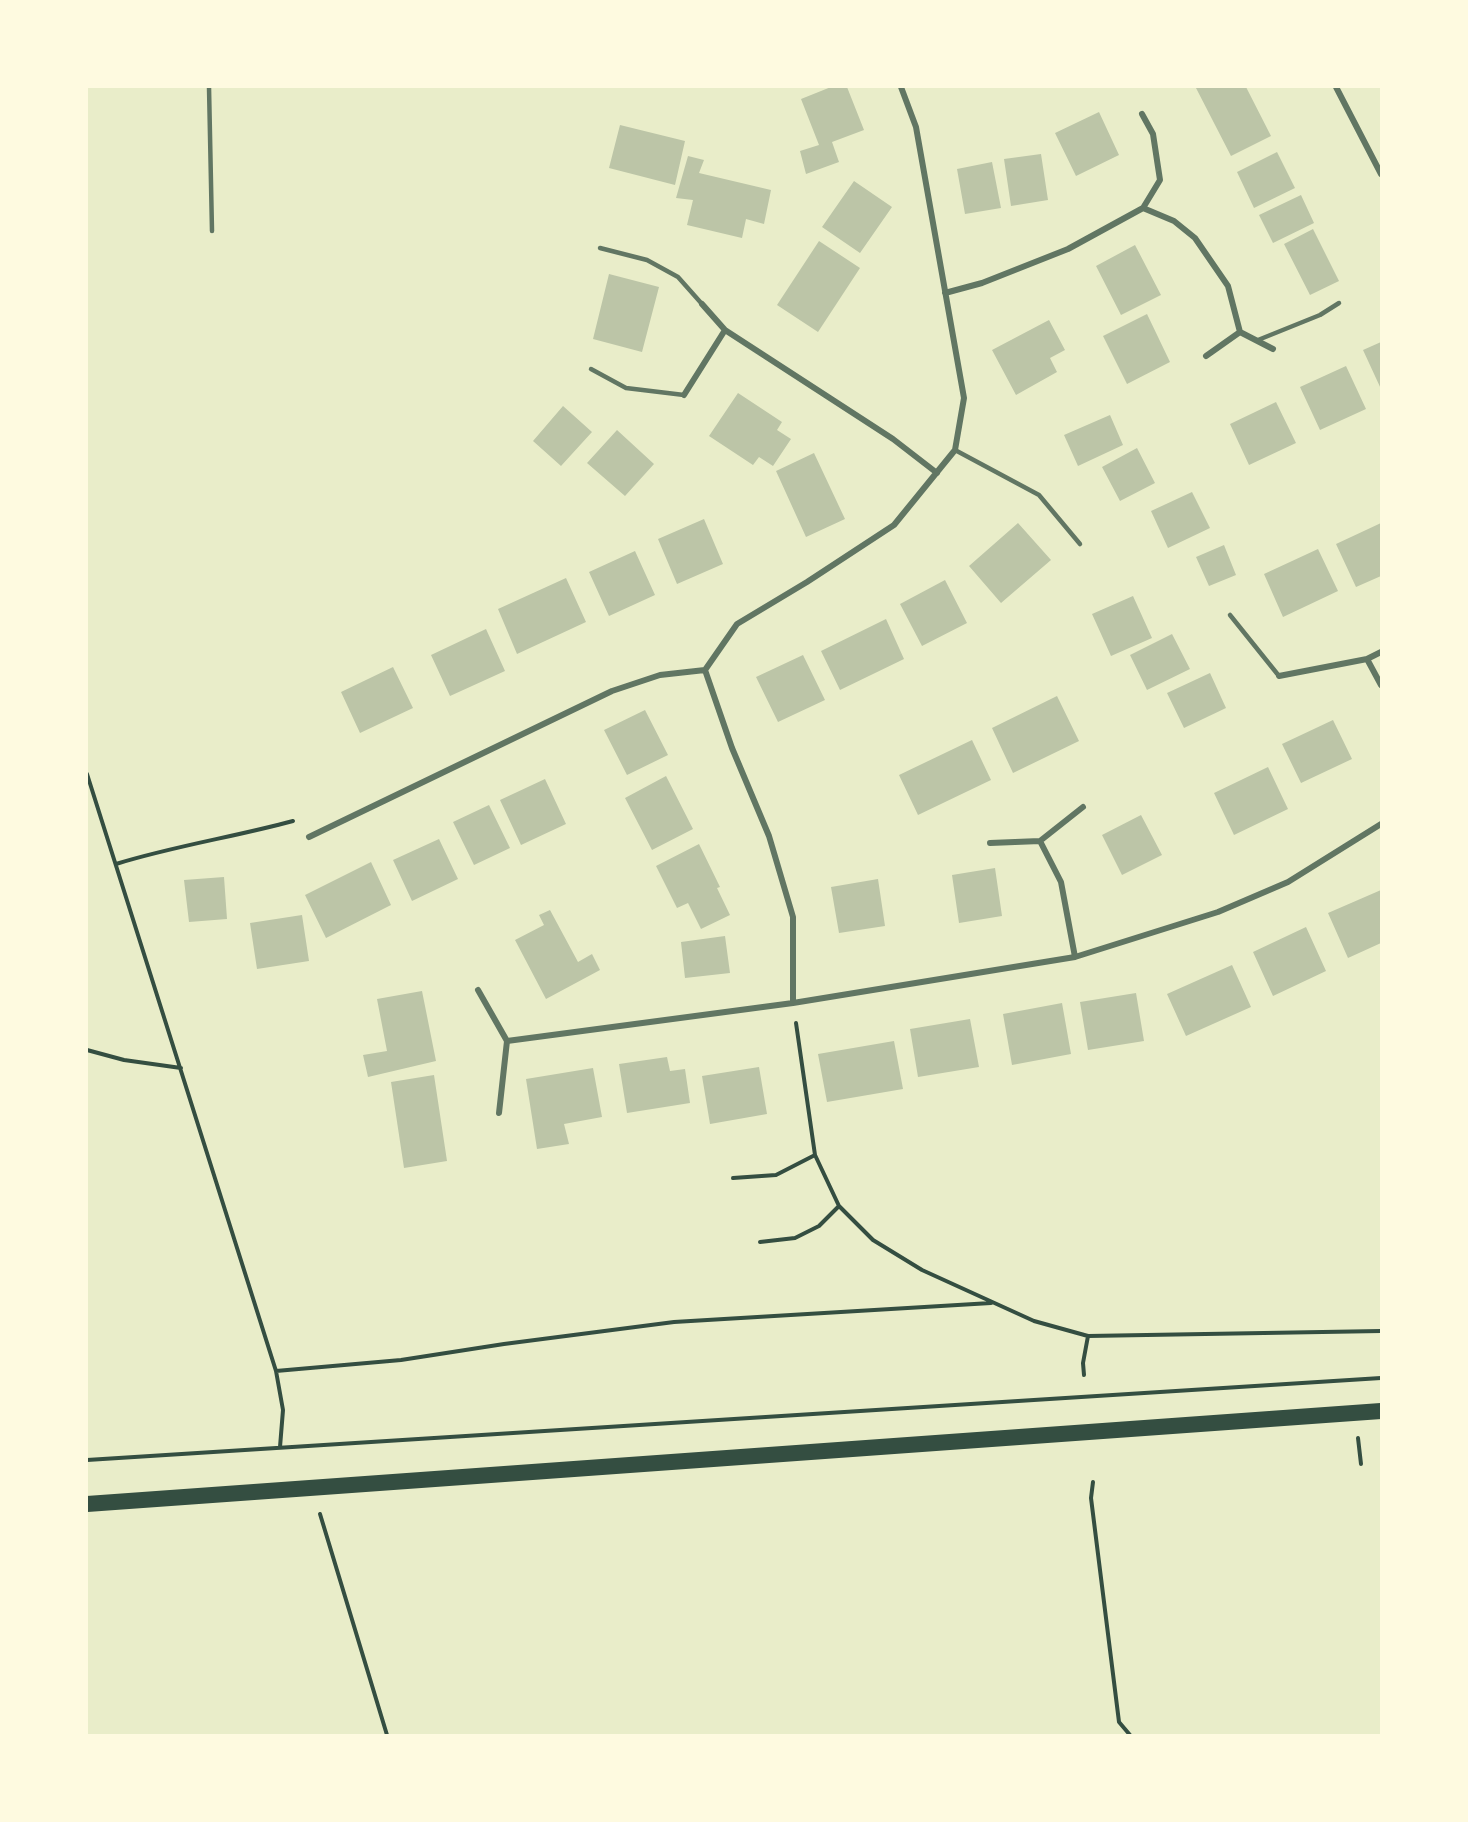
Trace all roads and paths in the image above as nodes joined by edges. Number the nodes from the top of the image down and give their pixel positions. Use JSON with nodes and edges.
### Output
{"nodes":[{"id":1,"x":209,"y":87,"type":"edge"},
{"id":2,"x":901,"y":87,"type":"edge"},
{"id":3,"x":1336,"y":87,"type":"edge"},
{"id":4,"x":1142,"y":114,"type":"dead end"},
{"id":5,"x":1381,"y":174,"type":"edge"},
{"id":6,"x":1143,"y":208,"type":"junction"},
{"id":7,"x":212,"y":231,"type":"dead end"},
{"id":8,"x":600,"y":248,"type":"dead end"},
{"id":9,"x":945,"y":293,"type":"junction"},
{"id":10,"x":1339,"y":303,"type":"dead end"},
{"id":11,"x":702,"y":304,"type":"joint"},
{"id":12,"x":725,"y":330,"type":"junction"},
{"id":13,"x":1240,"y":332,"type":"junction"},
{"id":14,"x":1258,"y":339,"type":"junction"},
{"id":15,"x":1273,"y":349,"type":"dead end"},
{"id":16,"x":1206,"y":356,"type":"dead end"},
{"id":17,"x":591,"y":369,"type":"dead end"},
{"id":18,"x":684,"y":395,"type":"joint"},
{"id":19,"x":955,"y":450,"type":"junction"},
{"id":20,"x":937,"y":473,"type":"junction"},
{"id":21,"x":1080,"y":544,"type":"dead end"},
{"id":22,"x":1230,"y":615,"type":"dead end"},
{"id":23,"x":1381,"y":652,"type":"edge"},
{"id":24,"x":1367,"y":659,"type":"junction"},
{"id":25,"x":705,"y":670,"type":"junction"},
{"id":26,"x":1279,"y":676,"type":"joint"},
{"id":27,"x":1381,"y":685,"type":"edge"},
{"id":28,"x":87,"y":774,"type":"edge"},
{"id":29,"x":1083,"y":807,"type":"dead end"},
{"id":30,"x":303,"y":818,"type":"dead end"},
{"id":31,"x":1381,"y":825,"type":"edge"},
{"id":32,"x":309,"y":837,"type":"dead end"},
{"id":33,"x":1040,"y":841,"type":"junction"},
{"id":34,"x":990,"y":843,"type":"dead end"},
{"id":35,"x":116,"y":864,"type":"junction"},
{"id":36,"x":1075,"y":957,"type":"junction"},
{"id":37,"x":478,"y":990,"type":"dead end"},
{"id":38,"x":793,"y":1003,"type":"junction"},
{"id":39,"x":507,"y":1041,"type":"junction"},
{"id":40,"x":87,"y":1050,"type":"edge"},
{"id":41,"x":181,"y":1068,"type":"junction"},
{"id":42,"x":499,"y":1113,"type":"dead end"},
{"id":43,"x":815,"y":1155,"type":"junction"},
{"id":44,"x":733,"y":1178,"type":"dead end"},
{"id":45,"x":839,"y":1206,"type":"junction"},
{"id":46,"x":760,"y":1242,"type":"dead end"},
{"id":47,"x":992,"y":1303,"type":"junction"},
{"id":48,"x":1381,"y":1331,"type":"edge"},
{"id":49,"x":1088,"y":1336,"type":"junction"},
{"id":50,"x":276,"y":1371,"type":"junction"},
{"id":51,"x":1084,"y":1375,"type":"dead end"},
{"id":52,"x":1381,"y":1378,"type":"edge"},
{"id":53,"x":1381,"y":1411,"type":"edge"},
{"id":54,"x":279,"y":1447,"type":"junction"},
{"id":55,"x":87,"y":1460,"type":"edge"},
{"id":56,"x":1093,"y":1482,"type":"dead end"},
{"id":57,"x":313,"y":1489,"type":"junction"},
{"id":58,"x":87,"y":1504,"type":"edge"},
{"id":59,"x":387,"y":1735,"type":"edge"},
{"id":60,"x":1130,"y":1735,"type":"edge"}],
"edges":[{"from":1,"to":7,"type":"lane"},
{"from":2,"to":9,"type":"street"},
{"from":3,"to":5,"type":"street"},
{"from":4,"to":6,"type":"street"},
{"from":6,"to":9,"type":"street"},
{"from":6,"to":13,"type":"street"},
{"from":8,"to":11,"type":"lane"},
{"from":9,"to":19,"type":"street"},
{"from":10,"to":14,"type":"lane"},
{"from":11,"to":12,"type":"street"},
{"from":12,"to":18,"type":"street"},
{"from":12,"to":20,"type":"street"},
{"from":13,"to":14,"type":"street"},
{"from":13,"to":16,"type":"street"},
{"from":14,"to":15,"type":"street"},
{"from":17,"to":18,"type":"lane"},
{"from":19,"to":20,"type":"street"},
{"from":19,"to":21,"type":"lane"},
{"from":20,"to":25,"type":"street"},
{"from":22,"to":26,"type":"lane"},
{"from":23,"to":24,"type":"street"},
{"from":24,"to":26,"type":"street"},
{"from":24,"to":27,"type":"street"},
{"from":25,"to":32,"type":"street"},
{"from":25,"to":38,"type":"street"},
{"from":28,"to":35,"type":"path"},
{"from":29,"to":33,"type":"street"},
{"from":30,"to":35,"type":"path"},
{"from":31,"to":36,"type":"street"},
{"from":33,"to":34,"type":"street"},
{"from":33,"to":36,"type":"street"},
{"from":35,"to":41,"type":"path"},
{"from":36,"to":38,"type":"street"},
{"from":37,"to":39,"type":"street"},
{"from":38,"to":39,"type":"street"},
{"from":38,"to":43,"type":"path"},
{"from":39,"to":42,"type":"street"},
{"from":40,"to":41,"type":"path"},
{"from":41,"to":50,"type":"path"},
{"from":43,"to":44,"type":"path"},
{"from":43,"to":45,"type":"path"},
{"from":45,"to":46,"type":"path"},
{"from":45,"to":47,"type":"path"},
{"from":47,"to":49,"type":"path"},
{"from":47,"to":50,"type":"path"},
{"from":48,"to":49,"type":"path"},
{"from":49,"to":51,"type":"path"},
{"from":50,"to":54,"type":"path"},
{"from":52,"to":54,"type":"path"},
{"from":53,"to":57,"type":"highway"},
{"from":54,"to":55,"type":"path"},
{"from":56,"to":60,"type":"path"},
{"from":57,"to":58,"type":"highway"},
{"from":57,"to":59,"type":"path"}]}
